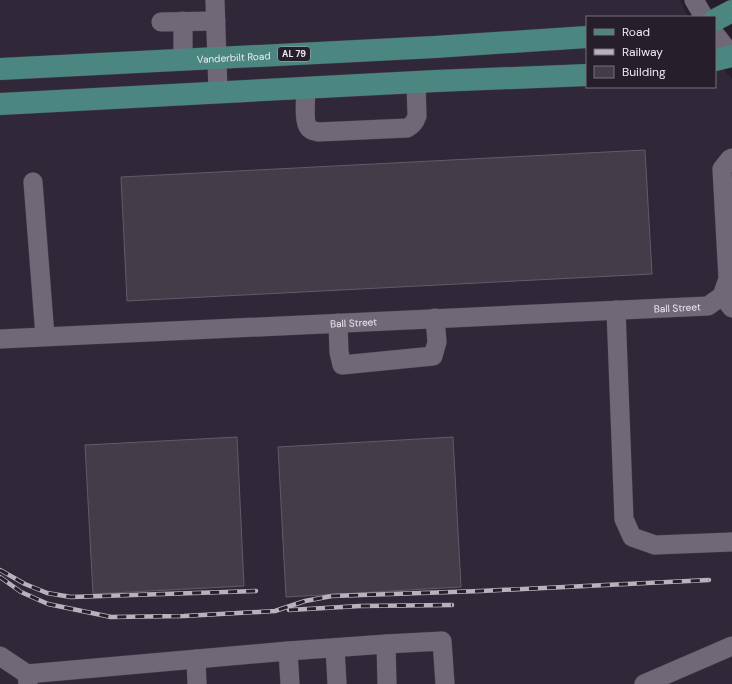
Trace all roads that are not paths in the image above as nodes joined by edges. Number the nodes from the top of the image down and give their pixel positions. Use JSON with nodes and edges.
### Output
{"nodes":[{"id":1,"x":215,"y":0,"type":"edge"},
{"id":2,"x":694,"y":0,"type":"edge"},
{"id":3,"x":732,"y":11,"type":"edge"},
{"id":4,"x":703,"y":16,"type":"edge"},
{"id":5,"x":716,"y":19,"type":"edge"},
{"id":6,"x":183,"y":21,"type":"junction"},
{"id":7,"x":216,"y":21,"type":"junction"},
{"id":8,"x":161,"y":22,"type":"dead end"},
{"id":9,"x":716,"y":35,"type":"edge"},
{"id":10,"x":586,"y":38,"type":"edge"},
{"id":11,"x":732,"y":56,"type":"edge"},
{"id":12,"x":216,"y":58,"type":"junction"},
{"id":13,"x":183,"y":59,"type":"junction"},
{"id":14,"x":716,"y":60,"type":"edge"},
{"id":15,"x":0,"y":69,"type":"edge"},
{"id":16,"x":586,"y":75,"type":"edge"},
{"id":17,"x":416,"y":82,"type":"junction"},
{"id":18,"x":306,"y":87,"type":"junction"},
{"id":19,"x":218,"y":92,"type":"junction"},
{"id":20,"x":0,"y":104,"type":"edge"},
{"id":21,"x":732,"y":158,"type":"edge"},
{"id":22,"x":33,"y":182,"type":"dead end"},
{"id":23,"x":721,"y":303,"type":"edge"},
{"id":24,"x":616,"y":310,"type":"junction"},
{"id":25,"x":435,"y":318,"type":"junction"},
{"id":26,"x":338,"y":323,"type":"junction"},
{"id":27,"x":45,"y":336,"type":"junction"},
{"id":28,"x":0,"y":338,"type":"edge"},
{"id":29,"x":732,"y":542,"type":"edge"},
{"id":30,"x":386,"y":644,"type":"junction"},
{"id":31,"x":732,"y":646,"type":"edge"},
{"id":32,"x":335,"y":648,"type":"junction"},
{"id":33,"x":288,"y":651,"type":"junction"},
{"id":34,"x":0,"y":656,"type":"edge"},
{"id":35,"x":196,"y":659,"type":"junction"},
{"id":36,"x":28,"y":679,"type":"edge"},
{"id":37,"x":197,"y":684,"type":"edge"},
{"id":38,"x":290,"y":684,"type":"edge"},
{"id":39,"x":337,"y":684,"type":"edge"},
{"id":40,"x":387,"y":684,"type":"edge"},
{"id":41,"x":445,"y":684,"type":"edge"},
{"id":42,"x":644,"y":684,"type":"edge"}],
"edges":[{"from":1,"to":7,"type":"street"},
{"from":2,"to":4,"type":"street"},
{"from":3,"to":5,"type":"main road"},
{"from":6,"to":7,"type":"street"},
{"from":6,"to":8,"type":"street"},
{"from":6,"to":13,"type":"street"},
{"from":7,"to":12,"type":"street"},
{"from":9,"to":11,"type":"street"},
{"from":10,"to":12,"type":"main road","name":"Vanderbilt Road","number":"AL 79"},
{"from":11,"to":14,"type":"main road"},
{"from":12,"to":13,"type":"main road","name":"Vanderbilt Road","number":"AL 79"},
{"from":12,"to":19,"type":"street"},
{"from":13,"to":15,"type":"main road","name":"Vanderbilt Road","number":"AL 79"},
{"from":16,"to":17,"type":"main road"},
{"from":17,"to":18,"type":"main road"},
{"from":17,"to":18,"type":"street"},
{"from":18,"to":19,"type":"main road"},
{"from":19,"to":20,"type":"main road"},
{"from":21,"to":23,"type":"street"},
{"from":22,"to":27,"type":"street"},
{"from":23,"to":24,"type":"street","name":"Ball Street"},
{"from":24,"to":25,"type":"street","name":"Ball Street"},
{"from":24,"to":29,"type":"street"},
{"from":25,"to":26,"type":"street","name":"Ball Street"},
{"from":25,"to":26,"type":"street"},
{"from":26,"to":27,"type":"street","name":"Ball Street"},
{"from":27,"to":28,"type":"street","name":"Ball Street"},
{"from":30,"to":32,"type":"street"},
{"from":30,"to":40,"type":"street"},
{"from":30,"to":41,"type":"street"},
{"from":31,"to":42,"type":"street"},
{"from":32,"to":33,"type":"street"},
{"from":32,"to":39,"type":"street"},
{"from":33,"to":35,"type":"street"},
{"from":33,"to":38,"type":"street"},
{"from":34,"to":36,"type":"street"},
{"from":35,"to":36,"type":"street"},
{"from":35,"to":37,"type":"street"}]}
